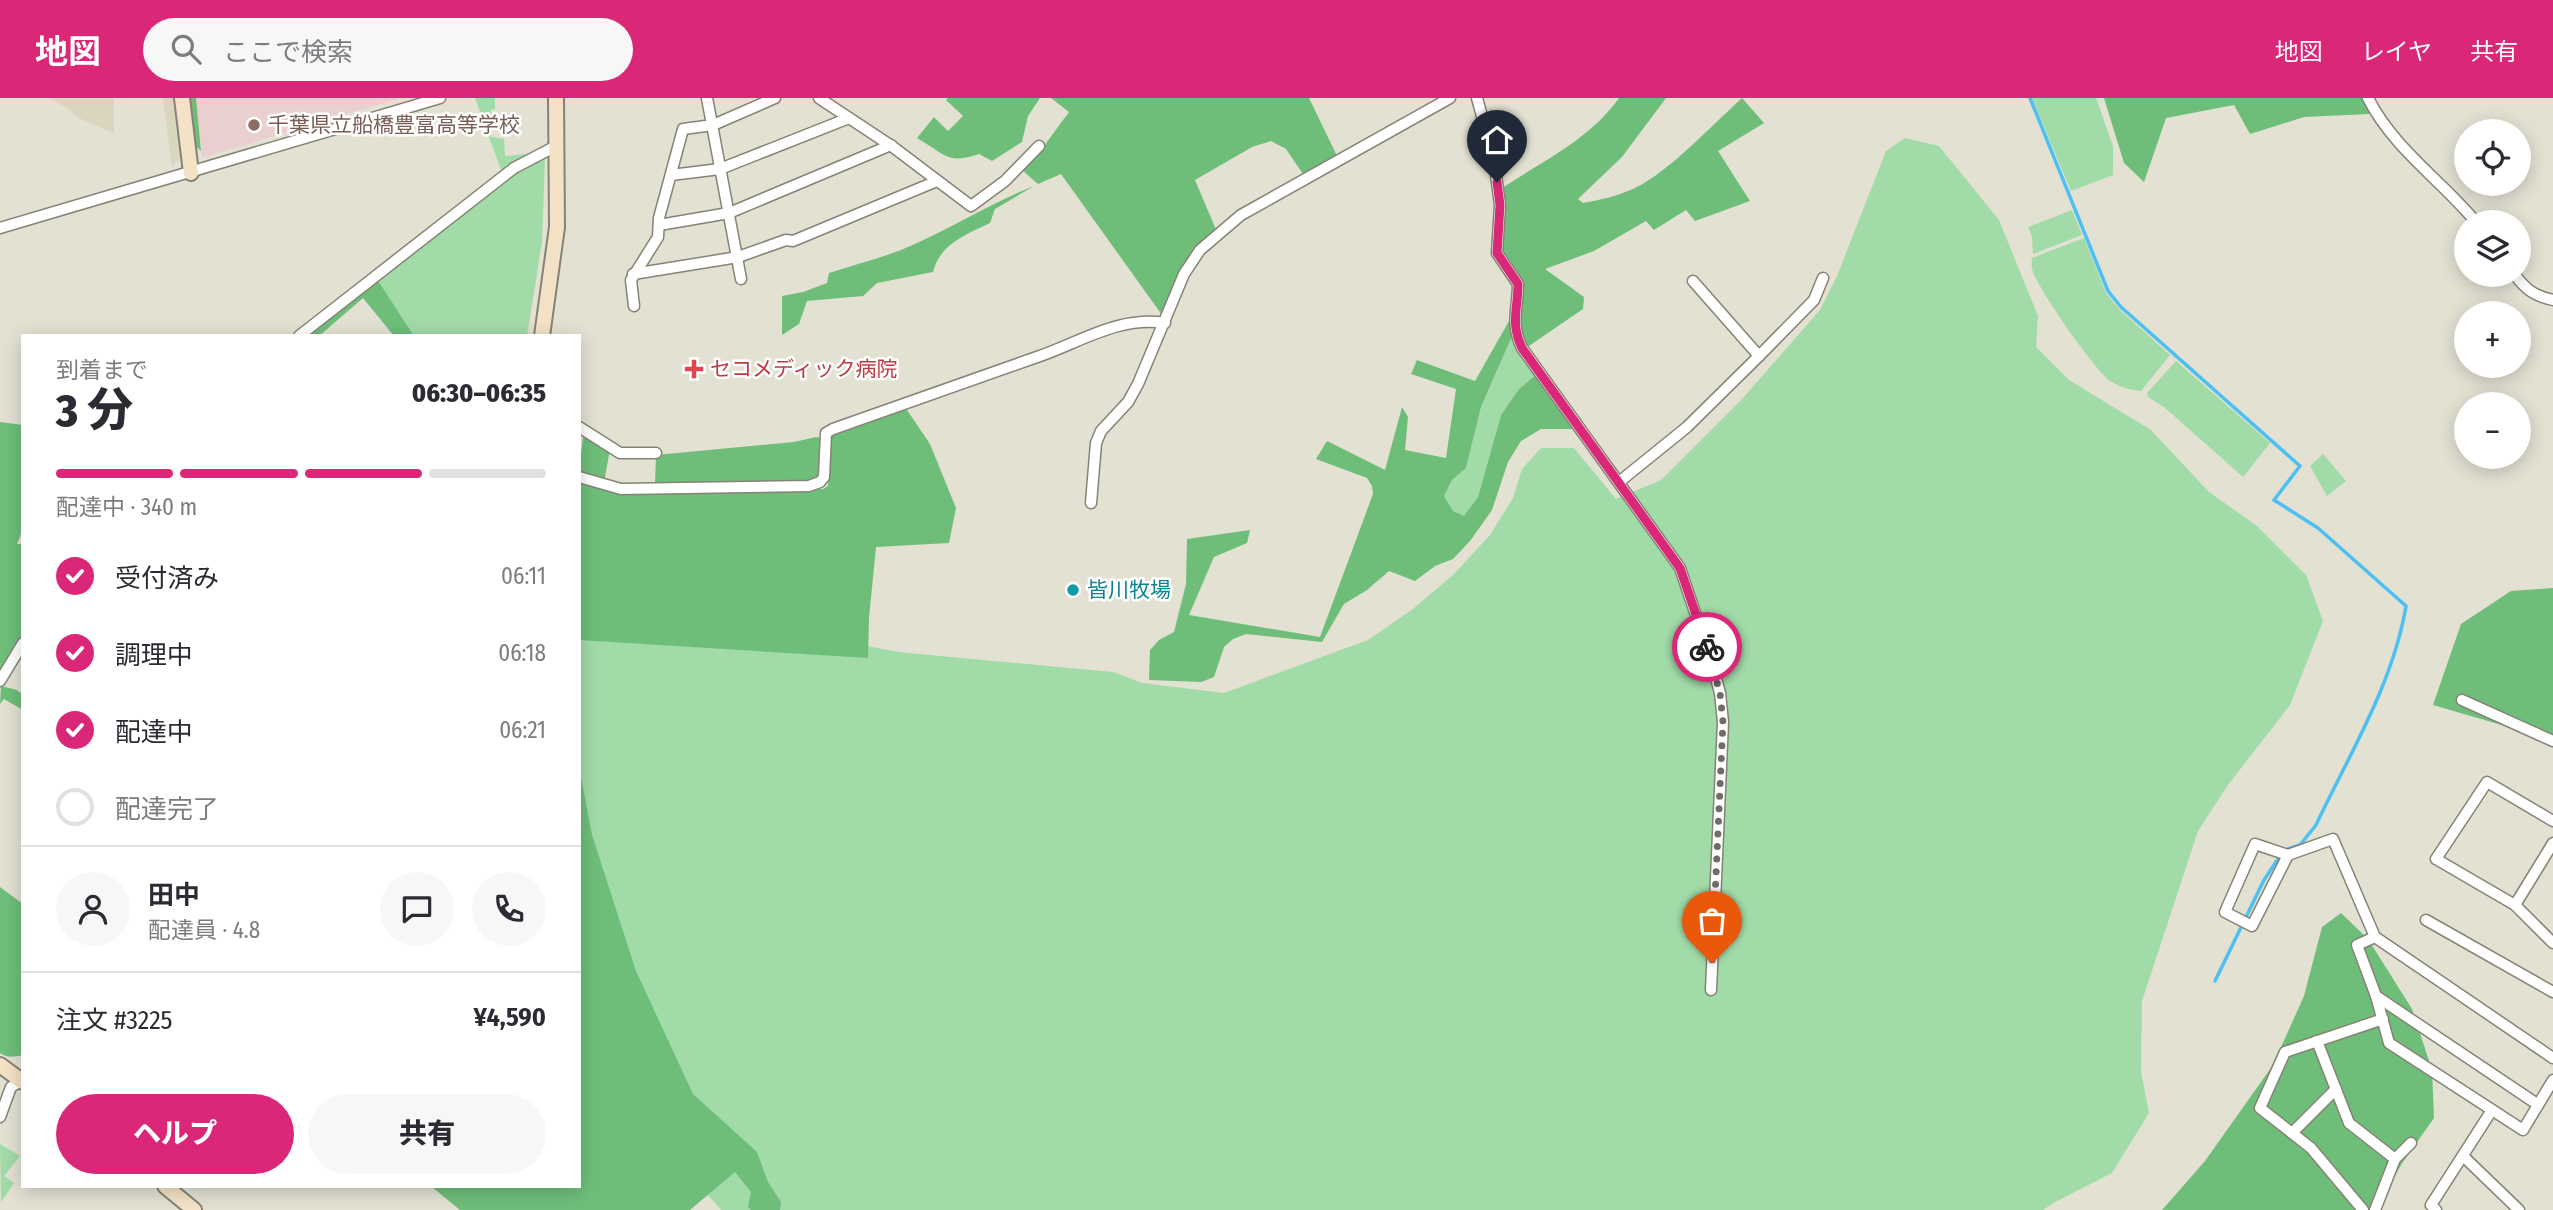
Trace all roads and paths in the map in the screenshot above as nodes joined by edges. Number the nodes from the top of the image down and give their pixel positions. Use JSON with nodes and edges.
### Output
{"nodes":[{"id":1,"x":182,"y":98,"type":"edge"},
{"id":2,"x":440,"y":98,"type":"edge"},
{"id":3,"x":556,"y":98,"type":"edge"},
{"id":4,"x":708,"y":98,"type":"edge"},
{"id":5,"x":775,"y":98,"type":"edge"},
{"id":6,"x":819,"y":98,"type":"edge"},
{"id":7,"x":1450,"y":98,"type":"edge"},
{"id":8,"x":1477,"y":98,"type":"edge"},
{"id":9,"x":2368,"y":98,"type":"edge"},
{"id":10,"x":849,"y":118,"type":"junction"},
{"id":11,"x":713,"y":125,"type":"junction"},
{"id":12,"x":558,"y":145,"type":"junction"},
{"id":13,"x":891,"y":145,"type":"junction"},
{"id":14,"x":1039,"y":146,"type":"dead end"},
{"id":15,"x":720,"y":169,"type":"junction"},
{"id":16,"x":191,"y":173,"type":"junction"},
{"id":17,"x":671,"y":175,"type":"junction"},
{"id":18,"x":937,"y":181,"type":"junction"},
{"id":19,"x":2464,"y":210,"type":"edge"},
{"id":20,"x":729,"y":214,"type":"junction"},
{"id":21,"x":659,"y":225,"type":"junction"},
{"id":22,"x":0,"y":228,"type":"edge"},
{"id":23,"x":738,"y":257,"type":"junction"},
{"id":24,"x":633,"y":274,"type":"junction"},
{"id":25,"x":1822,"y":278,"type":"dead end"},
{"id":26,"x":741,"y":279,"type":"dead end"},
{"id":27,"x":1693,"y":281,"type":"dead end"},
{"id":28,"x":2523,"y":287,"type":"edge"},
{"id":29,"x":2553,"y":300,"type":"edge"},
{"id":30,"x":634,"y":306,"type":"dead end"},
{"id":31,"x":1165,"y":323,"type":"junction"},
{"id":32,"x":302,"y":334,"type":"edge"},
{"id":33,"x":541,"y":334,"type":"edge"},
{"id":34,"x":1759,"y":356,"type":"junction"},
{"id":35,"x":581,"y":429,"type":"edge"},
{"id":36,"x":656,"y":453,"type":"dead end"},
{"id":37,"x":581,"y":478,"type":"edge"},
{"id":38,"x":1619,"y":482,"type":"junction"},
{"id":39,"x":1091,"y":503,"type":"dead end"},
{"id":40,"x":21,"y":646,"type":"edge"},
{"id":41,"x":0,"y":681,"type":"edge"},
{"id":42,"x":2462,"y":699,"type":"dead end"},
{"id":43,"x":2553,"y":741,"type":"edge"},
{"id":44,"x":2553,"y":821,"type":"edge"},
{"id":45,"x":2553,"y":843,"type":"edge"},
{"id":46,"x":2288,"y":855,"type":"junction"},
{"id":47,"x":2515,"y":905,"type":"junction"},
{"id":48,"x":2426,"y":920,"type":"dead end"},
{"id":49,"x":2375,"y":937,"type":"junction"},
{"id":50,"x":2553,"y":943,"type":"edge"},
{"id":51,"x":1711,"y":990,"type":"dead end"},
{"id":52,"x":2553,"y":992,"type":"edge"},
{"id":53,"x":2376,"y":996,"type":"junction"},
{"id":54,"x":2383,"y":1019,"type":"junction"},
{"id":55,"x":2317,"y":1041,"type":"junction"},
{"id":56,"x":2553,"y":1059,"type":"edge"},
{"id":57,"x":0,"y":1065,"type":"edge"},
{"id":58,"x":21,"y":1079,"type":"edge"},
{"id":59,"x":2553,"y":1080,"type":"edge"},
{"id":60,"x":21,"y":1081,"type":"edge"},
{"id":61,"x":2336,"y":1089,"type":"junction"},
{"id":62,"x":2537,"y":1104,"type":"junction"},
{"id":63,"x":2492,"y":1110,"type":"junction"},
{"id":64,"x":0,"y":1117,"type":"edge"},
{"id":65,"x":2292,"y":1133,"type":"junction"},
{"id":66,"x":2411,"y":1143,"type":"dead end"},
{"id":67,"x":2463,"y":1156,"type":"junction"},
{"id":68,"x":2395,"y":1159,"type":"junction"},
{"id":69,"x":167,"y":1188,"type":"edge"},
{"id":70,"x":194,"y":1210,"type":"edge"},
{"id":71,"x":2363,"y":1210,"type":"edge"},
{"id":72,"x":2375,"y":1210,"type":"edge"},
{"id":73,"x":2436,"y":1210,"type":"edge"},
{"id":74,"x":2518,"y":1210,"type":"edge"}],
"edges":[{"from":1,"to":16,"type":"street"},
{"from":2,"to":16,"type":"street"},
{"from":3,"to":12,"type":"street"},
{"from":4,"to":11,"type":"street"},
{"from":5,"to":11,"type":"street"},
{"from":6,"to":10,"type":"street"},
{"from":7,"to":31,"type":"street"},
{"from":8,"to":38,"type":"street"},
{"from":9,"to":19,"type":"street"},
{"from":10,"to":13,"type":"street"},
{"from":10,"to":15,"type":"street"},
{"from":11,"to":15,"type":"street"},
{"from":11,"to":17,"type":"street"},
{"from":12,"to":32,"type":"street"},
{"from":12,"to":33,"type":"street"},
{"from":13,"to":18,"type":"street"},
{"from":13,"to":20,"type":"street"},
{"from":14,"to":18,"type":"street"},
{"from":15,"to":17,"type":"street"},
{"from":15,"to":20,"type":"street"},
{"from":16,"to":22,"type":"street"},
{"from":17,"to":21,"type":"street"},
{"from":18,"to":23,"type":"street"},
{"from":20,"to":21,"type":"street"},
{"from":20,"to":23,"type":"street"},
{"from":21,"to":24,"type":"street"},
{"from":23,"to":24,"type":"street"},
{"from":23,"to":26,"type":"street"},
{"from":24,"to":30,"type":"street"},
{"from":25,"to":34,"type":"street"},
{"from":27,"to":34,"type":"street"},
{"from":28,"to":29,"type":"street"},
{"from":31,"to":37,"type":"street"},
{"from":31,"to":39,"type":"street"},
{"from":34,"to":38,"type":"street"},
{"from":35,"to":36,"type":"street"},
{"from":38,"to":51,"type":"street"},
{"from":40,"to":41,"type":"street"},
{"from":42,"to":43,"type":"street"},
{"from":44,"to":47,"type":"street"},
{"from":45,"to":47,"type":"street"},
{"from":46,"to":46,"type":"street"},
{"from":46,"to":49,"type":"street"},
{"from":47,"to":50,"type":"street"},
{"from":48,"to":52,"type":"street"},
{"from":49,"to":53,"type":"street"},
{"from":49,"to":56,"type":"street"},
{"from":53,"to":54,"type":"street"},
{"from":53,"to":62,"type":"street"},
{"from":54,"to":55,"type":"street"},
{"from":54,"to":63,"type":"street"},
{"from":55,"to":61,"type":"street"},
{"from":55,"to":65,"type":"street"},
{"from":57,"to":58,"type":"street"},
{"from":59,"to":62,"type":"street"},
{"from":60,"to":64,"type":"street"},
{"from":61,"to":65,"type":"street"},
{"from":61,"to":68,"type":"street"},
{"from":62,"to":63,"type":"street"},
{"from":63,"to":67,"type":"street"},
{"from":65,"to":71,"type":"street"},
{"from":66,"to":68,"type":"street"},
{"from":67,"to":73,"type":"street"},
{"from":67,"to":74,"type":"street"},
{"from":68,"to":72,"type":"street"},
{"from":69,"to":70,"type":"street"}]}
